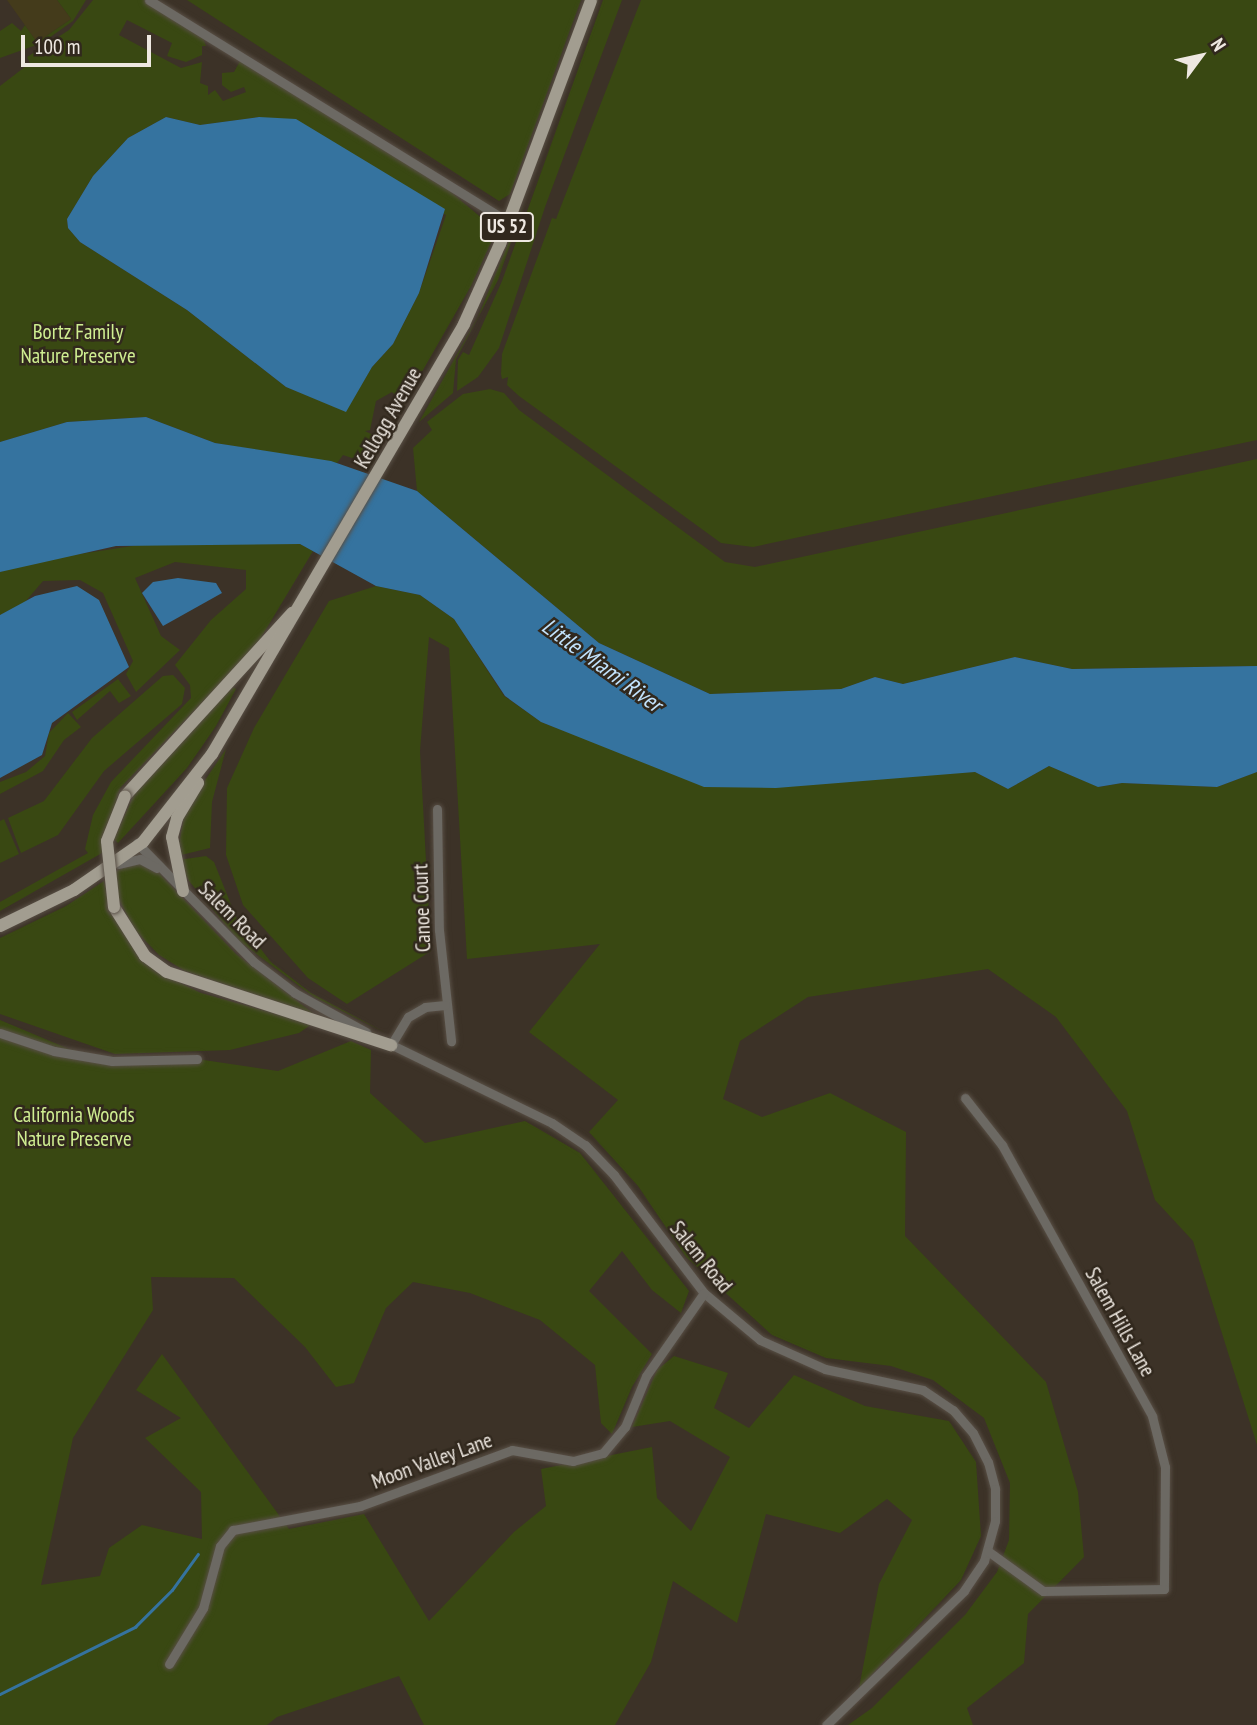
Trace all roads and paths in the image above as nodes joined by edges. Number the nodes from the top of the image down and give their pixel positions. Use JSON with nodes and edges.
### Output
{"nodes":[{"id":1,"x":149,"y":0,"type":"edge"},
{"id":2,"x":591,"y":0,"type":"edge"},
{"id":3,"x":509,"y":222,"type":"junction"},
{"id":4,"x":305,"y":601,"type":"junction"},
{"id":5,"x":212,"y":754,"type":"junction"},
{"id":6,"x":436,"y":810,"type":"dead end"},
{"id":7,"x":137,"y":843,"type":"junction"},
{"id":8,"x":113,"y":863,"type":"junction"},
{"id":9,"x":167,"y":874,"type":"junction"},
{"id":10,"x":183,"y":891,"type":"junction"},
{"id":11,"x":0,"y":926,"type":"edge"},
{"id":12,"x":445,"y":1005,"type":"junction"},
{"id":13,"x":0,"y":1033,"type":"edge"},
{"id":14,"x":451,"y":1041,"type":"dead end"},
{"id":15,"x":391,"y":1045,"type":"junction"},
{"id":16,"x":197,"y":1059,"type":"dead end"},
{"id":17,"x":965,"y":1098,"type":"dead end"},
{"id":18,"x":704,"y":1293,"type":"junction"},
{"id":19,"x":988,"y":1551,"type":"junction"},
{"id":20,"x":169,"y":1664,"type":"dead end"},
{"id":21,"x":827,"y":1725,"type":"edge"}],
"edges":[{"from":1,"to":3,"type":"street"},
{"from":2,"to":3,"type":"main road","name":"Kellogg Avenue","number":"US 52"},
{"from":3,"to":4,"type":"main road","name":"Kellogg Avenue","number":"US 52"},
{"from":4,"to":5,"type":"main road","name":"Kellogg Avenue","number":"US 52"},
{"from":4,"to":15,"type":"main road","bridge":true},
{"from":5,"to":7,"type":"main road","name":"Kellogg Avenue","number":"US 52"},
{"from":5,"to":10,"type":"main road"},
{"from":6,"to":12,"type":"street","name":"Canoe Court"},
{"from":7,"to":8,"type":"main road","name":"Kellogg Avenue","number":"US 52"},
{"from":7,"to":9,"type":"street","name":"Salem Road"},
{"from":8,"to":9,"type":"street","name":"Salem Road"},
{"from":8,"to":11,"type":"main road","name":"Kellogg Avenue","number":"US 52"},
{"from":9,"to":10,"type":"street","name":"Salem Road"},
{"from":10,"to":15,"type":"street","name":"Salem Road"},
{"from":12,"to":14,"type":"street","name":"Canoe Court"},
{"from":12,"to":15,"type":"street"},
{"from":13,"to":16,"type":"street"},
{"from":15,"to":18,"type":"street","name":"Salem Road"},
{"from":17,"to":19,"type":"street","name":"Salem Hills Lane"},
{"from":18,"to":19,"type":"street","name":"Salem Road"},
{"from":18,"to":20,"type":"street","name":"Moon Valley Lane"},
{"from":19,"to":21,"type":"street","name":"Salem Road"}]}
